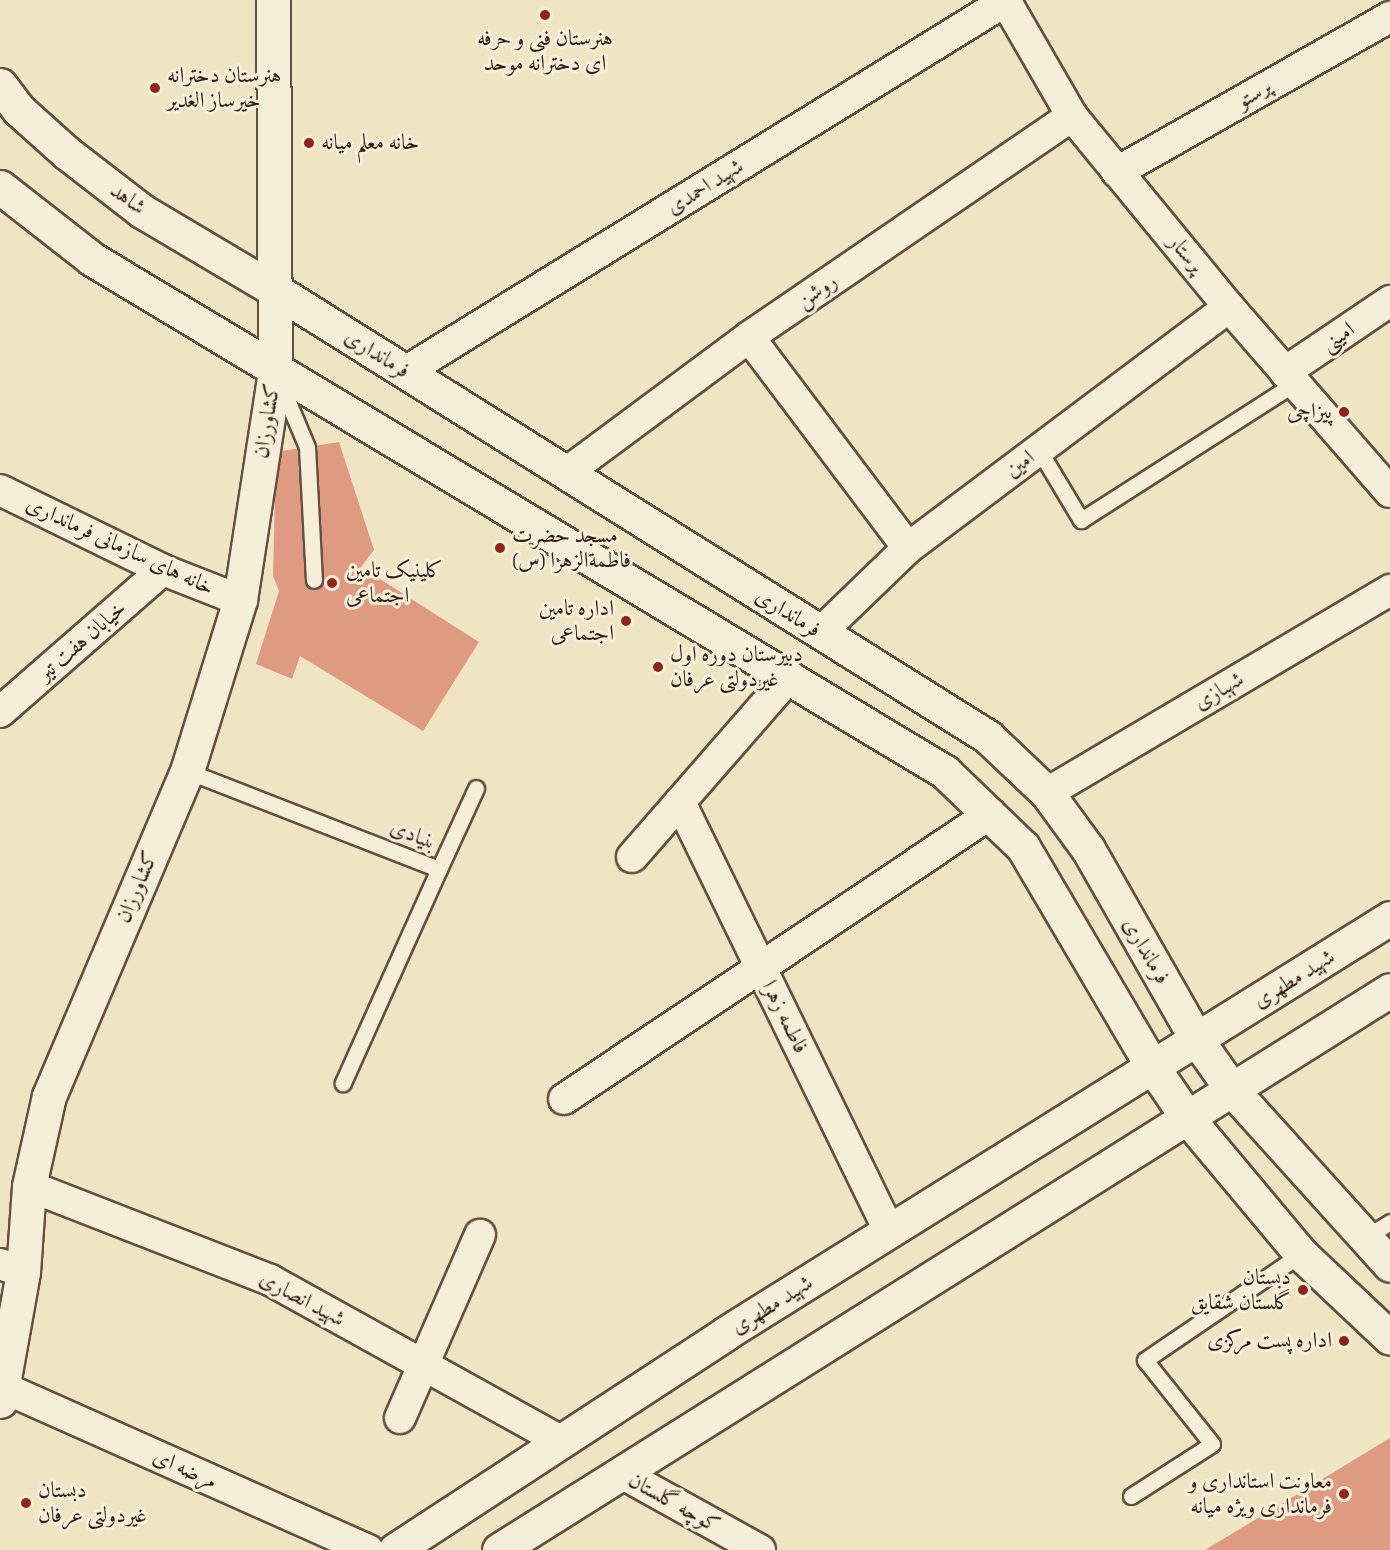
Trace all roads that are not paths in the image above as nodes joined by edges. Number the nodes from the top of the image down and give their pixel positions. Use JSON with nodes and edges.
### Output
{"nodes":[{"id":1,"x":273,"y":0,"type":"edge"},
{"id":2,"x":1006,"y":1,"type":"edge"},
{"id":3,"x":1390,"y":17,"type":"edge"},
{"id":4,"x":0,"y":85,"type":"edge"},
{"id":5,"x":1072,"y":116,"type":"junction"},
{"id":6,"x":1117,"y":172,"type":"junction"},
{"id":7,"x":0,"y":187,"type":"edge"},
{"id":8,"x":275,"y":290,"type":"junction"},
{"id":9,"x":1390,"y":301,"type":"edge"},
{"id":10,"x":1229,"y":307,"type":"junction"},
{"id":11,"x":749,"y":337,"type":"junction"},
{"id":12,"x":275,"y":372,"type":"junction"},
{"id":13,"x":405,"y":372,"type":"junction"},
{"id":14,"x":1290,"y":378,"type":"junction"},
{"id":15,"x":1039,"y":450,"type":"junction"},
{"id":16,"x":566,"y":473,"type":"junction"},
{"id":17,"x":0,"y":490,"type":"edge"},
{"id":18,"x":1390,"y":492,"type":"edge"},
{"id":19,"x":908,"y":548,"type":"junction"},
{"id":20,"x":163,"y":570,"type":"junction"},
{"id":21,"x":314,"y":580,"type":"dead end"},
{"id":22,"x":1390,"y":590,"type":"edge"},
{"id":23,"x":240,"y":600,"type":"junction"},
{"id":24,"x":820,"y":633,"type":"junction"},
{"id":25,"x":790,"y":676,"type":"junction"},
{"id":26,"x":0,"y":712,"type":"edge"},
{"id":27,"x":187,"y":771,"type":"junction"},
{"id":28,"x":476,"y":788,"type":"dead end"},
{"id":29,"x":1047,"y":793,"type":"junction"},
{"id":30,"x":680,"y":802,"type":"junction"},
{"id":31,"x":990,"y":814,"type":"junction"},
{"id":32,"x":632,"y":856,"type":"dead end"},
{"id":33,"x":439,"y":869,"type":"junction"},
{"id":34,"x":1390,"y":918,"type":"edge"},
{"id":35,"x":760,"y":966,"type":"junction"},
{"id":36,"x":1390,"y":990,"type":"edge"},
{"id":37,"x":1197,"y":1040,"type":"junction"},
{"id":38,"x":1154,"y":1069,"type":"junction"},
{"id":39,"x":343,"y":1083,"type":"dead end"},
{"id":40,"x":1233,"y":1091,"type":"junction"},
{"id":41,"x":564,"y":1099,"type":"dead end"},
{"id":42,"x":1189,"y":1120,"type":"junction"},
{"id":43,"x":29,"y":1186,"type":"junction"},
{"id":44,"x":1377,"y":1230,"type":"edge"},
{"id":45,"x":890,"y":1232,"type":"junction"},
{"id":46,"x":480,"y":1235,"type":"dead end"},
{"id":47,"x":1301,"y":1254,"type":"junction"},
{"id":48,"x":1390,"y":1265,"type":"edge"},
{"id":49,"x":12,"y":1268,"type":"edge"},
{"id":50,"x":1390,"y":1338,"type":"edge"},
{"id":51,"x":423,"y":1365,"type":"junction"},
{"id":52,"x":1,"y":1394,"type":"edge"},
{"id":53,"x":400,"y":1418,"type":"dead end"},
{"id":54,"x":561,"y":1441,"type":"junction"},
{"id":55,"x":621,"y":1473,"type":"junction"},
{"id":56,"x":1131,"y":1496,"type":"dead end"},
{"id":57,"x":368,"y":1550,"type":"edge"},
{"id":58,"x":395,"y":1550,"type":"edge"},
{"id":59,"x":499,"y":1550,"type":"edge"},
{"id":60,"x":760,"y":1550,"type":"edge"}],
"edges":[{"from":1,"to":8,"type":"main road"},
{"from":2,"to":5,"type":"street","name":"پرستار"},
{"from":2,"to":13,"type":"street","name":"شهید احمدی"},
{"from":3,"to":6,"type":"street","name":"پرستو"},
{"from":4,"to":8,"type":"main road","name":"شاهد"},
{"from":5,"to":6,"type":"street","name":"پرستار"},
{"from":5,"to":11,"type":"street","name":"روشن"},
{"from":6,"to":10,"type":"street","name":"پرستار"},
{"from":7,"to":12,"type":"main road"},
{"from":8,"to":12,"type":"main road","name":"کشاورزان"},
{"from":8,"to":13,"type":"main road","name":"فرمانداری"},
{"from":9,"to":14,"type":"street","name":"امینی"},
{"from":10,"to":14,"type":"street","name":"پرستار"},
{"from":10,"to":15,"type":"street","name":"امین"},
{"from":11,"to":16,"type":"street","name":"روشن"},
{"from":11,"to":19,"type":"street"},
{"from":12,"to":21,"type":"lane"},
{"from":12,"to":23,"type":"main road","name":"کشاورزان"},
{"from":12,"to":25,"type":"main road"},
{"from":13,"to":16,"type":"main road","name":"فرمانداری"},
{"from":14,"to":15,"type":"lane"},
{"from":14,"to":18,"type":"street","name":"پرستار"},
{"from":15,"to":19,"type":"street","name":"امین"},
{"from":16,"to":24,"type":"main road","name":"فرمانداری"},
{"from":17,"to":20,"type":"street","name":"خانه های سازمانی فرمانداری"},
{"from":19,"to":24,"type":"street","name":"امین"},
{"from":20,"to":23,"type":"street","name":"خانه های سازمانی فرمانداری"},
{"from":20,"to":26,"type":"street","name":"خیابان هفت تیر"},
{"from":22,"to":29,"type":"street","name":"شهبازی"},
{"from":23,"to":27,"type":"main road","name":"کشاورزان"},
{"from":24,"to":25,"type":"main road"},
{"from":24,"to":29,"type":"main road","name":"فرمانداری"},
{"from":25,"to":30,"type":"street"},
{"from":25,"to":31,"type":"main road"},
{"from":27,"to":33,"type":"lane","name":"بنیادی"},
{"from":27,"to":43,"type":"main road","name":"کشاورزان"},
{"from":28,"to":33,"type":"lane"},
{"from":29,"to":37,"type":"main road","name":"فرمانداری"},
{"from":30,"to":32,"type":"street"},
{"from":30,"to":35,"type":"street","name":"فاطمه زهرا"},
{"from":31,"to":35,"type":"street"},
{"from":31,"to":38,"type":"main road"},
{"from":33,"to":39,"type":"lane","name":"بنیادی"},
{"from":34,"to":37,"type":"main road","name":"شهید مطهری"},
{"from":35,"to":41,"type":"street"},
{"from":35,"to":45,"type":"street","name":"فاطمه زهرا"},
{"from":36,"to":40,"type":"main road"},
{"from":37,"to":38,"type":"main road","name":"شهید مطهری"},
{"from":37,"to":40,"type":"main road","name":"فرمانداری"},
{"from":38,"to":42,"type":"main road"},
{"from":38,"to":45,"type":"main road","name":"شهید مطهری"},
{"from":40,"to":42,"type":"main road"},
{"from":40,"to":44,"type":"main road"},
{"from":42,"to":47,"type":"main road"},
{"from":42,"to":55,"type":"main road"},
{"from":43,"to":49,"type":"main road","name":"کشاورزان"},
{"from":43,"to":51,"type":"street","name":"شهید انصاری"},
{"from":44,"to":48,"type":"main road"},
{"from":45,"to":54,"type":"main road","name":"شهید مطهری"},
{"from":46,"to":51,"type":"street"},
{"from":47,"to":50,"type":"main road"},
{"from":47,"to":56,"type":"lane"},
{"from":49,"to":52,"type":"main road","name":"کشاورزان"},
{"from":51,"to":53,"type":"street"},
{"from":51,"to":54,"type":"street","name":"شهید انصاری"},
{"from":52,"to":57,"type":"street","name":"مرضه ای"},
{"from":54,"to":58,"type":"main road","name":"شهید مطهری"},
{"from":55,"to":59,"type":"main road"},
{"from":55,"to":60,"type":"street","name":"کوچه گلستان"}]}
